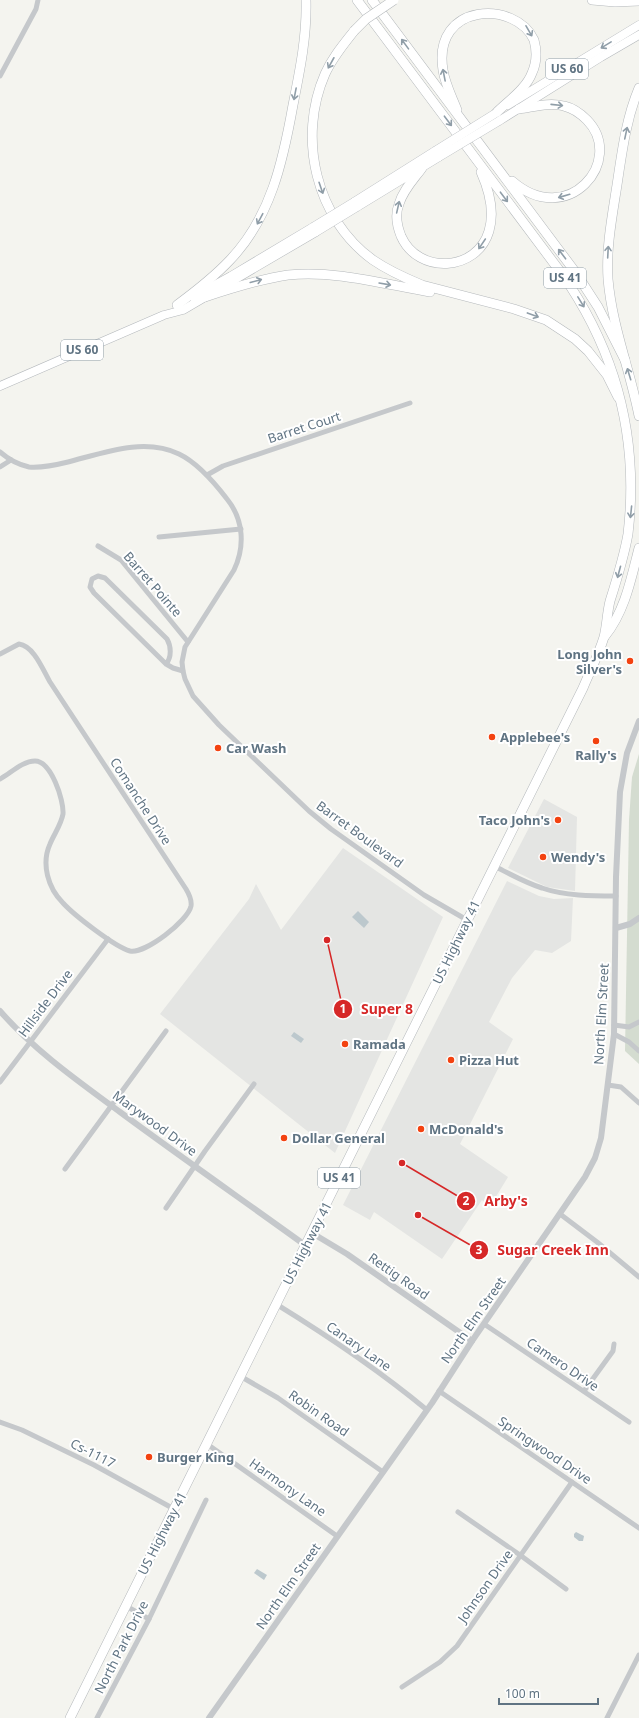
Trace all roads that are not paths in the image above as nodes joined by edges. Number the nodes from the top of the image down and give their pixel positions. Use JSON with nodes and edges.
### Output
{"nodes":[{"id":1,"x":38,"y":0,"type":"edge"},
{"id":2,"x":306,"y":0,"type":"edge"},
{"id":3,"x":357,"y":0,"type":"edge"},
{"id":4,"x":372,"y":0,"type":"edge"},
{"id":5,"x":394,"y":0,"type":"edge"},
{"id":6,"x":592,"y":0,"type":"edge"},
{"id":7,"x":639,"y":1,"type":"edge"},
{"id":8,"x":639,"y":25,"type":"edge"},
{"id":9,"x":639,"y":35,"type":"edge"},
{"id":10,"x":0,"y":76,"type":"edge"},
{"id":11,"x":639,"y":88,"type":"edge"},
{"id":12,"x":519,"y":109,"type":"junction"},
{"id":13,"x":497,"y":117,"type":"junction"},
{"id":14,"x":463,"y":124,"type":"junction"},
{"id":15,"x":437,"y":154,"type":"junction"},
{"id":16,"x":472,"y":154,"type":"junction"},
{"id":17,"x":495,"y":165,"type":"junction"},
{"id":18,"x":422,"y":168,"type":"junction"},
{"id":19,"x":355,"y":204,"type":"junction"},
{"id":20,"x":314,"y":230,"type":"junction"},
{"id":21,"x":205,"y":297,"type":"junction"},
{"id":22,"x":496,"y":304,"type":"junction"},
{"id":23,"x":177,"y":305,"type":"junction"},
{"id":24,"x":164,"y":315,"type":"junction"},
{"id":25,"x":625,"y":360,"type":"junction"},
{"id":26,"x":1,"y":385,"type":"edge"},
{"id":27,"x":410,"y":403,"type":"dead end"},
{"id":28,"x":639,"y":416,"type":"edge"},
{"id":29,"x":628,"y":417,"type":"junction"},
{"id":30,"x":0,"y":452,"type":"edge"},
{"id":31,"x":11,"y":460,"type":"junction"},
{"id":32,"x":0,"y":467,"type":"edge"},
{"id":33,"x":206,"y":476,"type":"junction"},
{"id":34,"x":241,"y":529,"type":"junction"},
{"id":35,"x":159,"y":537,"type":"dead end"},
{"id":36,"x":98,"y":546,"type":"dead end"},
{"id":37,"x":639,"y":548,"type":"edge"},
{"id":38,"x":604,"y":637,"type":"junction"},
{"id":39,"x":188,"y":642,"type":"junction"},
{"id":40,"x":0,"y":654,"type":"edge"},
{"id":41,"x":166,"y":664,"type":"junction"},
{"id":42,"x":183,"y":671,"type":"junction"},
{"id":43,"x":639,"y":721,"type":"edge"},
{"id":44,"x":0,"y":779,"type":"edge"},
{"id":45,"x":494,"y":866,"type":"junction"},
{"id":46,"x":616,"y":896,"type":"junction"},
{"id":47,"x":639,"y":918,"type":"edge"},
{"id":48,"x":467,"y":920,"type":"junction"},
{"id":49,"x":616,"y":928,"type":"junction"},
{"id":50,"x":108,"y":938,"type":"junction"},
{"id":51,"x":0,"y":1011,"type":"edge"},
{"id":52,"x":639,"y":1022,"type":"edge"},
{"id":53,"x":614,"y":1025,"type":"junction"},
{"id":54,"x":166,"y":1031,"type":"dead end"},
{"id":55,"x":614,"y":1034,"type":"junction"},
{"id":56,"x":29,"y":1042,"type":"junction"},
{"id":57,"x":639,"y":1051,"type":"edge"},
{"id":58,"x":0,"y":1082,"type":"edge"},
{"id":59,"x":254,"y":1084,"type":"dead end"},
{"id":60,"x":608,"y":1085,"type":"junction"},
{"id":61,"x":639,"y":1104,"type":"edge"},
{"id":62,"x":111,"y":1105,"type":"junction"},
{"id":63,"x":195,"y":1165,"type":"junction"},
{"id":64,"x":65,"y":1169,"type":"dead end"},
{"id":65,"x":166,"y":1208,"type":"dead end"},
{"id":66,"x":560,"y":1214,"type":"junction"},
{"id":67,"x":312,"y":1233,"type":"junction"},
{"id":68,"x":306,"y":1245,"type":"junction"},
{"id":69,"x":638,"y":1275,"type":"edge"},
{"id":70,"x":276,"y":1304,"type":"junction"},
{"id":71,"x":484,"y":1324,"type":"junction"},
{"id":72,"x":472,"y":1341,"type":"junction"},
{"id":73,"x":614,"y":1344,"type":"dead end"},
{"id":74,"x":240,"y":1376,"type":"junction"},
{"id":75,"x":439,"y":1390,"type":"junction"},
{"id":76,"x":584,"y":1391,"type":"junction"},
{"id":77,"x":426,"y":1410,"type":"junction"},
{"id":78,"x":0,"y":1422,"type":"edge"},
{"id":79,"x":629,"y":1422,"type":"dead end"},
{"id":80,"x":206,"y":1444,"type":"junction"},
{"id":81,"x":383,"y":1472,"type":"junction"},
{"id":82,"x":572,"y":1482,"type":"junction"},
{"id":83,"x":206,"y":1500,"type":"dead end"},
{"id":84,"x":174,"y":1509,"type":"junction"},
{"id":85,"x":458,"y":1512,"type":"dead end"},
{"id":86,"x":639,"y":1528,"type":"edge"},
{"id":87,"x":337,"y":1536,"type":"junction"},
{"id":88,"x":520,"y":1555,"type":"junction"},
{"id":89,"x":566,"y":1589,"type":"dead end"},
{"id":90,"x":126,"y":1606,"type":"junction"},
{"id":91,"x":149,"y":1619,"type":"junction"},
{"id":92,"x":639,"y":1655,"type":"edge"},
{"id":93,"x":402,"y":1687,"type":"dead end"},
{"id":94,"x":70,"y":1718,"type":"edge"},
{"id":95,"x":97,"y":1718,"type":"edge"},
{"id":96,"x":209,"y":1718,"type":"edge"},
{"id":97,"x":608,"y":1718,"type":"edge"}],
"edges":[{"from":1,"to":10,"type":"street"},
{"from":2,"to":23,"type":"highway","one_way":true},
{"from":3,"to":16,"type":"highway","number":"US 41","one_way":true},
{"from":14,"to":4,"type":"highway","number":"US 41","one_way":true},
{"from":5,"to":22,"type":"highway","one_way":true,"bridge":true},
{"from":6,"to":7,"type":"highway"},
{"from":8,"to":13,"type":"main road","number":"US 60","one_way":true},
{"from":9,"to":12,"type":"main road","number":"US 60"},
{"from":25,"to":11,"type":"highway","one_way":true},
{"from":12,"to":13,"type":"main road","number":"US 60"},
{"from":12,"to":17,"type":"highway","one_way":true},
{"from":14,"to":13,"type":"highway","one_way":true},
{"from":13,"to":15,"type":"main road","number":"US 60","bridge":true},
{"from":14,"to":17,"type":"highway","number":"US 41"},
{"from":15,"to":18,"type":"main road","number":"US 60"},
{"from":15,"to":19,"type":"main road","number":"US 60"},
{"from":16,"to":18,"type":"highway","one_way":true},
{"from":16,"to":29,"type":"highway","number":"US 41","one_way":true},
{"from":25,"to":17,"type":"highway","number":"US 41","one_way":true},
{"from":18,"to":19,"type":"main road","number":"US 60"},
{"from":19,"to":20,"type":"main road","number":"US 60","bridge":true},
{"from":20,"to":21,"type":"main road","number":"US 60"},
{"from":20,"to":23,"type":"main road","number":"US 60"},
{"from":21,"to":22,"type":"highway","one_way":true},
{"from":21,"to":24,"type":"main road","number":"US 60"},
{"from":22,"to":29,"type":"highway","one_way":true},
{"from":23,"to":24,"type":"main road","number":"US 60"},
{"from":24,"to":26,"type":"main road","number":"US 60"},
{"from":28,"to":25,"type":"highway","number":"US 41","one_way":true},
{"from":27,"to":33,"type":"street","name":"Barret Court"},
{"from":29,"to":38,"type":"highway","number":"US 41","one_way":true},
{"from":30,"to":31,"type":"street","name":"Barret Boulevard"},
{"from":31,"to":32,"type":"street"},
{"from":31,"to":33,"type":"street","name":"Barret Boulevard"},
{"from":33,"to":34,"type":"street","name":"Barret Boulevard"},
{"from":34,"to":35,"type":"street"},
{"from":34,"to":39,"type":"street","name":"Barret Boulevard"},
{"from":36,"to":39,"type":"street","name":"Barret Pointe"},
{"from":37,"to":38,"type":"highway","number":"US 41"},
{"from":38,"to":45,"type":"highway","name":"US Highway 41","number":"US 41"},
{"from":39,"to":42,"type":"street","name":"Barret Boulevard"},
{"from":40,"to":50,"type":"street","name":"Comanche Drive"},
{"from":41,"to":41,"type":"street"},
{"from":41,"to":42,"type":"street"},
{"from":42,"to":48,"type":"street","name":"Barret Boulevard"},
{"from":43,"to":46,"type":"street","name":"North Elm Street"},
{"from":44,"to":50,"type":"street"},
{"from":45,"to":46,"type":"street"},
{"from":45,"to":48,"type":"highway","name":"US Highway 41","number":"US 41"},
{"from":46,"to":49,"type":"street","name":"North Elm Street"},
{"from":47,"to":49,"type":"street"},
{"from":48,"to":67,"type":"highway","name":"US Highway 41","number":"US 41"},
{"from":49,"to":53,"type":"street","name":"North Elm Street"},
{"from":50,"to":56,"type":"street","name":"Hillside Drive"},
{"from":51,"to":56,"type":"street","name":"Marywood Drive"},
{"from":52,"to":53,"type":"street"},
{"from":53,"to":55,"type":"street","name":"North Elm Street"},
{"from":54,"to":62,"type":"street"},
{"from":55,"to":57,"type":"street"},
{"from":55,"to":60,"type":"street","name":"North Elm Street"},
{"from":56,"to":58,"type":"street","name":"Hillside Drive"},
{"from":56,"to":62,"type":"street","name":"Marywood Drive"},
{"from":59,"to":63,"type":"street"},
{"from":60,"to":61,"type":"street"},
{"from":60,"to":66,"type":"street","name":"North Elm Street"},
{"from":62,"to":63,"type":"street","name":"Marywood Drive"},
{"from":62,"to":64,"type":"street"},
{"from":63,"to":65,"type":"street"},
{"from":63,"to":68,"type":"street","name":"Marywood Drive"},
{"from":66,"to":69,"type":"street"},
{"from":66,"to":71,"type":"street","name":"North Elm Street"},
{"from":67,"to":68,"type":"highway","name":"US Highway 41","number":"US 41"},
{"from":67,"to":72,"type":"street","name":"Rettig Road"},
{"from":68,"to":70,"type":"highway","name":"US Highway 41","number":"US 41"},
{"from":70,"to":74,"type":"highway","name":"US Highway 41","number":"US 41"},
{"from":70,"to":77,"type":"street","name":"Canary Lane"},
{"from":71,"to":72,"type":"street","name":"North Elm Street"},
{"from":71,"to":76,"type":"street","name":"Camero Drive"},
{"from":72,"to":75,"type":"street","name":"North Elm Street"},
{"from":73,"to":76,"type":"street"},
{"from":74,"to":80,"type":"highway","name":"US Highway 41","number":"US 41"},
{"from":74,"to":81,"type":"street","name":"Robin Road"},
{"from":75,"to":77,"type":"street","name":"North Elm Street"},
{"from":75,"to":82,"type":"street","name":"Springwood Drive"},
{"from":76,"to":79,"type":"street","name":"Camero Drive"},
{"from":77,"to":81,"type":"street","name":"North Elm Street"},
{"from":78,"to":84,"type":"street","name":"Cs-1117"},
{"from":80,"to":84,"type":"highway","name":"US Highway 41","number":"US 41"},
{"from":80,"to":87,"type":"street","name":"Harmony Lane"},
{"from":81,"to":87,"type":"street","name":"North Elm Street"},
{"from":82,"to":86,"type":"street","name":"Springwood Drive"},
{"from":82,"to":88,"type":"street","name":"Johnson Drive"},
{"from":83,"to":91,"type":"street","name":"North Park Drive"},
{"from":84,"to":90,"type":"highway","name":"US Highway 41","number":"US 41"},
{"from":85,"to":88,"type":"street"},
{"from":87,"to":96,"type":"street","name":"North Elm Street"},
{"from":88,"to":89,"type":"street"},
{"from":88,"to":93,"type":"street","name":"Johnson Drive"},
{"from":90,"to":91,"type":"street"},
{"from":90,"to":94,"type":"highway","name":"US Highway 41","number":"US 41"},
{"from":91,"to":95,"type":"street","name":"North Park Drive"},
{"from":92,"to":97,"type":"street"}]}
